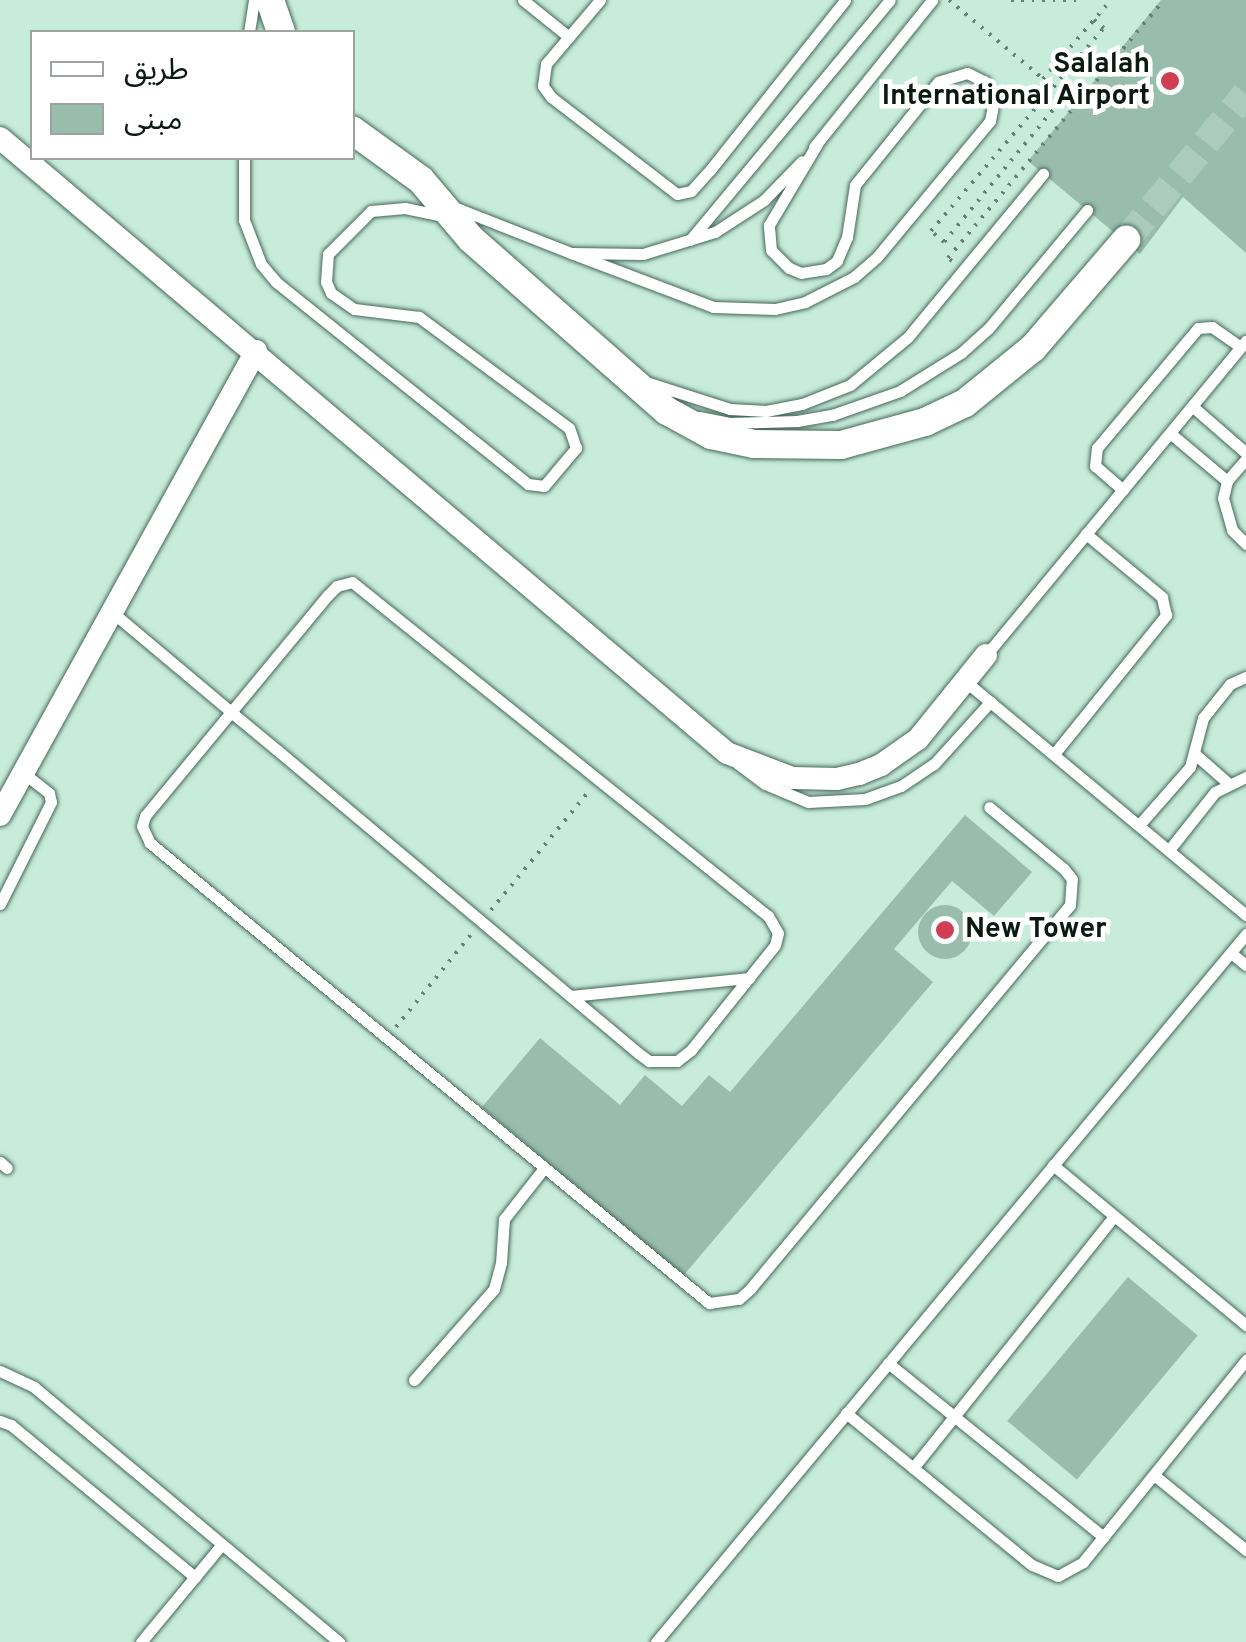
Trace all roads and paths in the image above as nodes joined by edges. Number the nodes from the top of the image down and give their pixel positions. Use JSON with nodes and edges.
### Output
{"nodes":[{"id":1,"x":254,"y":0,"type":"edge"},
{"id":2,"x":270,"y":0,"type":"edge"},
{"id":3,"x":523,"y":0,"type":"edge"},
{"id":4,"x":600,"y":0,"type":"edge"},
{"id":5,"x":845,"y":0,"type":"edge"},
{"id":6,"x":890,"y":0,"type":"edge"},
{"id":7,"x":932,"y":0,"type":"edge"},
{"id":8,"x":948,"y":0,"type":"edge"},
{"id":9,"x":1011,"y":0,"type":"edge"},
{"id":10,"x":1077,"y":0,"type":"edge"},
{"id":11,"x":1111,"y":0,"type":"edge"},
{"id":12,"x":1164,"y":0,"type":"edge"},
{"id":13,"x":1094,"y":20,"type":"junction"},
{"id":14,"x":249,"y":30,"type":"edge"},
{"id":15,"x":280,"y":30,"type":"edge"},
{"id":16,"x":569,"y":37,"type":"junction"},
{"id":17,"x":1078,"y":102,"type":"junction"},
{"id":18,"x":355,"y":132,"type":"edge"},
{"id":19,"x":0,"y":138,"type":"edge"},
{"id":20,"x":817,"y":144,"type":"junction"},
{"id":21,"x":244,"y":160,"type":"edge"},
{"id":22,"x":1043,"y":174,"type":"dead end"},
{"id":23,"x":447,"y":210,"type":"junction"},
{"id":24,"x":1087,"y":210,"type":"dead end"},
{"id":25,"x":1126,"y":240,"type":"tunnel mouth"},
{"id":26,"x":688,"y":244,"type":"junction"},
{"id":27,"x":571,"y":252,"type":"junction"},
{"id":28,"x":963,"y":270,"type":"junction"},
{"id":29,"x":1244,"y":344,"type":"edge"},
{"id":30,"x":256,"y":352,"type":"junction"},
{"id":31,"x":639,"y":383,"type":"junction"},
{"id":32,"x":1192,"y":406,"type":"junction"},
{"id":33,"x":766,"y":418,"type":"junction"},
{"id":34,"x":1170,"y":432,"type":"junction"},
{"id":35,"x":1246,"y":456,"type":"edge"},
{"id":36,"x":1227,"y":481,"type":"junction"},
{"id":37,"x":1123,"y":490,"type":"junction"},
{"id":38,"x":1086,"y":534,"type":"junction"},
{"id":39,"x":1246,"y":544,"type":"edge"},
{"id":40,"x":112,"y":612,"type":"junction"},
{"id":41,"x":986,"y":655,"type":"joint"},
{"id":42,"x":1246,"y":677,"type":"edge"},
{"id":43,"x":966,"y":681,"type":"junction"},
{"id":44,"x":990,"y":702,"type":"junction"},
{"id":45,"x":231,"y":712,"type":"junction"},
{"id":46,"x":727,"y":753,"type":"junction"},
{"id":47,"x":1054,"y":754,"type":"junction"},
{"id":48,"x":1196,"y":756,"type":"junction"},
{"id":49,"x":23,"y":773,"type":"junction"},
{"id":50,"x":1246,"y":777,"type":"edge"},
{"id":51,"x":1228,"y":783,"type":"junction"},
{"id":52,"x":989,"y":807,"type":"dead end"},
{"id":53,"x":0,"y":815,"type":"edge"},
{"id":54,"x":1139,"y":826,"type":"junction"},
{"id":55,"x":1169,"y":850,"type":"junction"},
{"id":56,"x":0,"y":904,"type":"edge"},
{"id":57,"x":1246,"y":915,"type":"edge"},
{"id":58,"x":1246,"y":934,"type":"edge"},
{"id":59,"x":1231,"y":952,"type":"junction"},
{"id":60,"x":1246,"y":965,"type":"edge"},
{"id":61,"x":749,"y":978,"type":"junction"},
{"id":62,"x":571,"y":996,"type":"junction"},
{"id":63,"x":1052,"y":1165,"type":"junction"},
{"id":64,"x":544,"y":1168,"type":"junction"},
{"id":65,"x":1114,"y":1216,"type":"junction"},
{"id":66,"x":1246,"y":1325,"type":"edge"},
{"id":67,"x":1246,"y":1360,"type":"edge"},
{"id":68,"x":888,"y":1363,"type":"junction"},
{"id":69,"x":0,"y":1371,"type":"edge"},
{"id":70,"x":414,"y":1380,"type":"dead end"},
{"id":71,"x":846,"y":1413,"type":"junction"},
{"id":72,"x":954,"y":1416,"type":"junction"},
{"id":73,"x":0,"y":1421,"type":"edge"},
{"id":74,"x":913,"y":1468,"type":"junction"},
{"id":75,"x":1154,"y":1475,"type":"junction"},
{"id":76,"x":1104,"y":1537,"type":"junction"},
{"id":77,"x":222,"y":1544,"type":"junction"},
{"id":78,"x":1246,"y":1550,"type":"edge"},
{"id":79,"x":196,"y":1576,"type":"junction"},
{"id":80,"x":141,"y":1642,"type":"edge"},
{"id":81,"x":339,"y":1642,"type":"edge"},
{"id":82,"x":656,"y":1642,"type":"edge"}],
"edges":[{"from":1,"to":14,"type":"lane"},
{"from":2,"to":15,"type":"street"},
{"from":3,"to":16,"type":"lane"},
{"from":4,"to":16,"type":"lane"},
{"from":5,"to":16,"type":"lane"},
{"from":6,"to":26,"type":"lane"},
{"from":7,"to":20,"type":"lane"},
{"from":8,"to":13,"type":"path"},
{"from":9,"to":10,"type":"path"},
{"from":11,"to":13,"type":"path"},
{"from":12,"to":17,"type":"path"},
{"from":13,"to":17,"type":"path"},
{"from":17,"to":28,"type":"path"},
{"from":18,"to":23,"type":"street"},
{"from":19,"to":30,"type":"street"},
{"from":20,"to":26,"type":"lane"},
{"from":20,"to":27,"type":"lane"},
{"from":21,"to":23,"type":"lane"},
{"from":22,"to":28,"type":"lane"},
{"from":23,"to":27,"type":"lane"},
{"from":23,"to":31,"type":"street"},
{"from":24,"to":33,"type":"lane"},
{"from":25,"to":31,"type":"street"},
{"from":26,"to":27,"type":"lane"},
{"from":28,"to":33,"type":"lane"},
{"from":29,"to":32,"type":"lane"},
{"from":29,"to":37,"type":"lane"},
{"from":30,"to":40,"type":"street"},
{"from":30,"to":46,"type":"street"},
{"from":31,"to":33,"type":"lane"},
{"from":31,"to":33,"type":"lane"},
{"from":32,"to":34,"type":"lane"},
{"from":32,"to":35,"type":"lane"},
{"from":34,"to":36,"type":"lane"},
{"from":34,"to":37,"type":"lane"},
{"from":35,"to":36,"type":"lane"},
{"from":36,"to":39,"type":"lane"},
{"from":37,"to":38,"type":"lane"},
{"from":38,"to":41,"type":"lane"},
{"from":38,"to":47,"type":"lane"},
{"from":40,"to":45,"type":"lane"},
{"from":40,"to":49,"type":"street"},
{"from":41,"to":43,"type":"street"},
{"from":42,"to":48,"type":"lane"},
{"from":43,"to":44,"type":"lane"},
{"from":43,"to":46,"type":"street"},
{"from":44,"to":46,"type":"lane"},
{"from":44,"to":47,"type":"lane"},
{"from":45,"to":61,"type":"lane"},
{"from":45,"to":62,"type":"lane"},
{"from":45,"to":64,"type":"lane"},
{"from":47,"to":54,"type":"lane"},
{"from":48,"to":51,"type":"lane"},
{"from":48,"to":54,"type":"lane"},
{"from":49,"to":53,"type":"street"},
{"from":49,"to":56,"type":"lane"},
{"from":50,"to":51,"type":"lane"},
{"from":51,"to":55,"type":"lane"},
{"from":52,"to":64,"type":"lane"},
{"from":54,"to":55,"type":"lane"},
{"from":55,"to":57,"type":"lane"},
{"from":58,"to":59,"type":"lane"},
{"from":59,"to":60,"type":"lane"},
{"from":59,"to":63,"type":"lane"},
{"from":61,"to":62,"type":"lane"},
{"from":61,"to":62,"type":"lane"},
{"from":63,"to":65,"type":"lane"},
{"from":63,"to":68,"type":"lane"},
{"from":64,"to":70,"type":"lane"},
{"from":65,"to":66,"type":"lane"},
{"from":65,"to":72,"type":"lane"},
{"from":67,"to":75,"type":"lane"},
{"from":68,"to":71,"type":"lane"},
{"from":68,"to":72,"type":"lane"},
{"from":69,"to":77,"type":"lane"},
{"from":71,"to":74,"type":"lane"},
{"from":71,"to":82,"type":"lane"},
{"from":72,"to":74,"type":"lane"},
{"from":72,"to":76,"type":"lane"},
{"from":73,"to":79,"type":"lane"},
{"from":74,"to":76,"type":"lane"},
{"from":75,"to":76,"type":"lane"},
{"from":75,"to":78,"type":"lane"},
{"from":77,"to":79,"type":"lane"},
{"from":77,"to":81,"type":"lane"},
{"from":79,"to":80,"type":"lane"}]}
